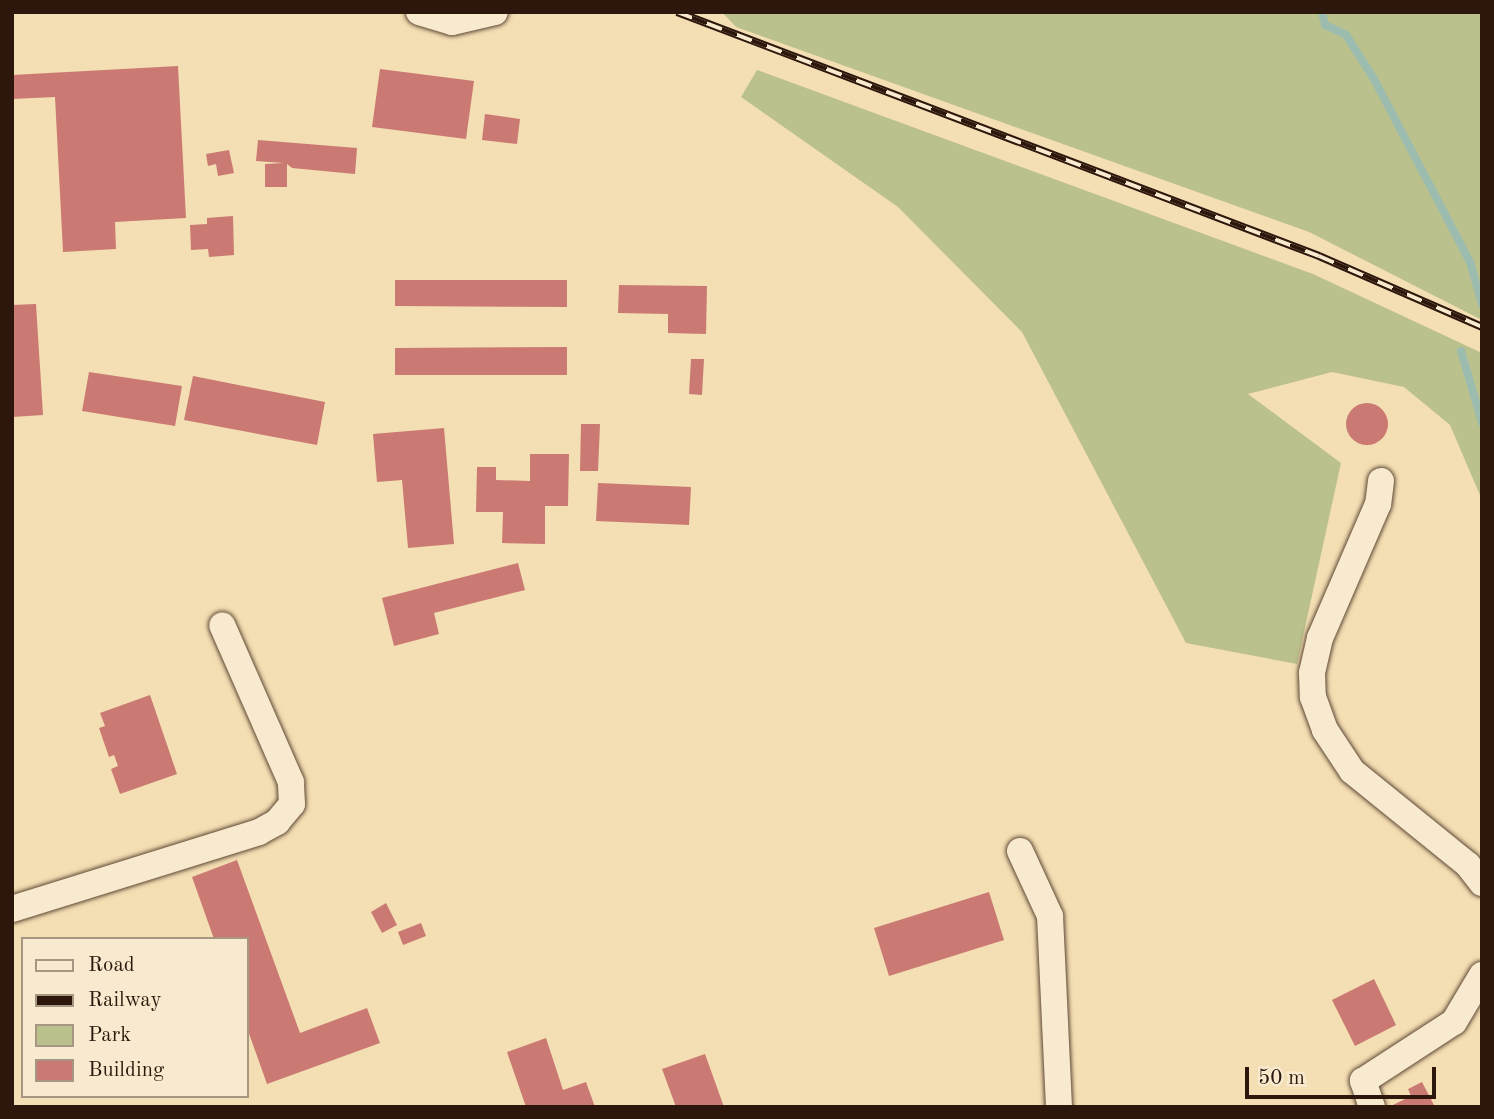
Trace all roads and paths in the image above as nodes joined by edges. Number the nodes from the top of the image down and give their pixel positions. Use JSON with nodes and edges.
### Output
{"nodes":[{"id":1,"x":419,"y":12,"type":"edge"},
{"id":2,"x":495,"y":12,"type":"edge"},
{"id":3,"x":1381,"y":481,"type":"dead end"},
{"id":4,"x":222,"y":625,"type":"dead end"},
{"id":5,"x":1020,"y":851,"type":"dead end"},
{"id":6,"x":1482,"y":883,"type":"edge"},
{"id":7,"x":12,"y":909,"type":"edge"},
{"id":8,"x":1482,"y":975,"type":"edge"},
{"id":9,"x":1059,"y":1107,"type":"edge"},
{"id":10,"x":1372,"y":1107,"type":"edge"}],
"edges":[{"from":1,"to":2,"type":"street"},
{"from":3,"to":6,"type":"street"},
{"from":4,"to":7,"type":"street"},
{"from":5,"to":9,"type":"street"},
{"from":8,"to":10,"type":"street"}]}
